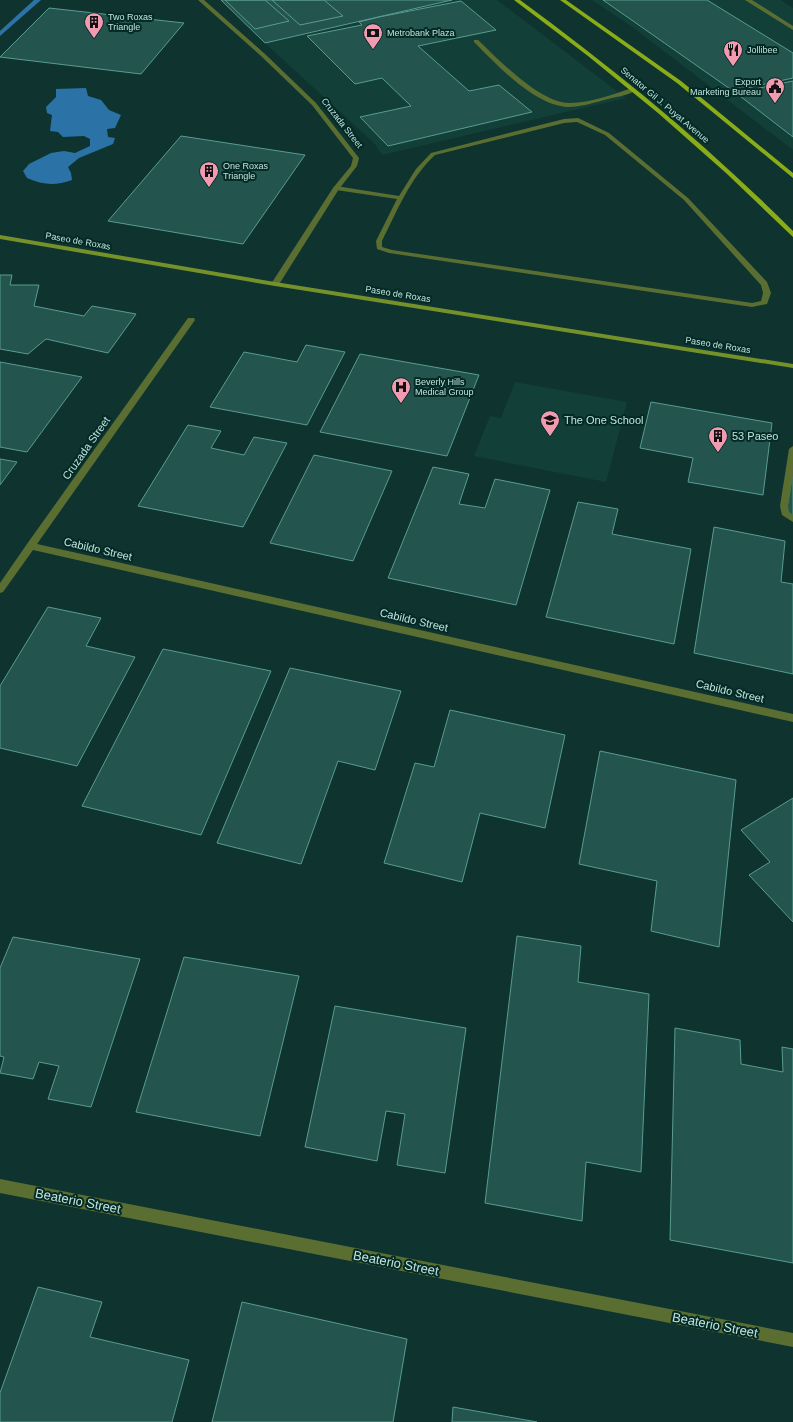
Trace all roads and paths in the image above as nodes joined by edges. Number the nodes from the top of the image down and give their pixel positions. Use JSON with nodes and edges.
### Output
{"nodes":[{"id":1,"x":201,"y":0,"type":"edge"},
{"id":2,"x":517,"y":0,"type":"edge"},
{"id":3,"x":563,"y":0,"type":"edge"},
{"id":4,"x":748,"y":0,"type":"edge"},
{"id":5,"x":792,"y":27,"type":"edge"},
{"id":6,"x":476,"y":41,"type":"dead end"},
{"id":7,"x":634,"y":90,"type":"junction"},
{"id":8,"x":793,"y":176,"type":"edge"},
{"id":9,"x":336,"y":188,"type":"junction"},
{"id":10,"x":402,"y":198,"type":"junction"},
{"id":11,"x":793,"y":235,"type":"edge"},
{"id":12,"x":0,"y":237,"type":"edge"},
{"id":13,"x":275,"y":284,"type":"junction"},
{"id":14,"x":191,"y":320,"type":"dead end"},
{"id":15,"x":793,"y":366,"type":"edge"},
{"id":16,"x":793,"y":449,"type":"edge"},
{"id":17,"x":793,"y":519,"type":"edge"},
{"id":18,"x":30,"y":546,"type":"junction"},
{"id":19,"x":0,"y":590,"type":"edge"},
{"id":20,"x":793,"y":718,"type":"edge"},
{"id":21,"x":0,"y":1186,"type":"edge"},
{"id":22,"x":793,"y":1340,"type":"edge"}],
"edges":[{"from":1,"to":9,"type":"street","name":"Cruzada Street"},
{"from":2,"to":7,"type":"main road","name":"Senator Gil J. Puyat Avenue"},
{"from":3,"to":8,"type":"main road"},
{"from":4,"to":5,"type":"street"},
{"from":6,"to":7,"type":"street"},
{"from":7,"to":11,"type":"main road","name":"Senator Gil J. Puyat Avenue"},
{"from":9,"to":10,"type":"street"},
{"from":9,"to":13,"type":"street","name":"Cruzada Street"},
{"from":10,"to":10,"type":"street"},
{"from":12,"to":13,"type":"main road","name":"Paseo de Roxas"},
{"from":13,"to":15,"type":"main road","name":"Paseo de Roxas"},
{"from":14,"to":18,"type":"street","name":"Cruzada Street"},
{"from":16,"to":17,"type":"street"},
{"from":18,"to":19,"type":"street","name":"Cruzada Street"},
{"from":18,"to":20,"type":"street","name":"Cabildo Street"},
{"from":21,"to":22,"type":"street","name":"Beaterio Street"}]}
